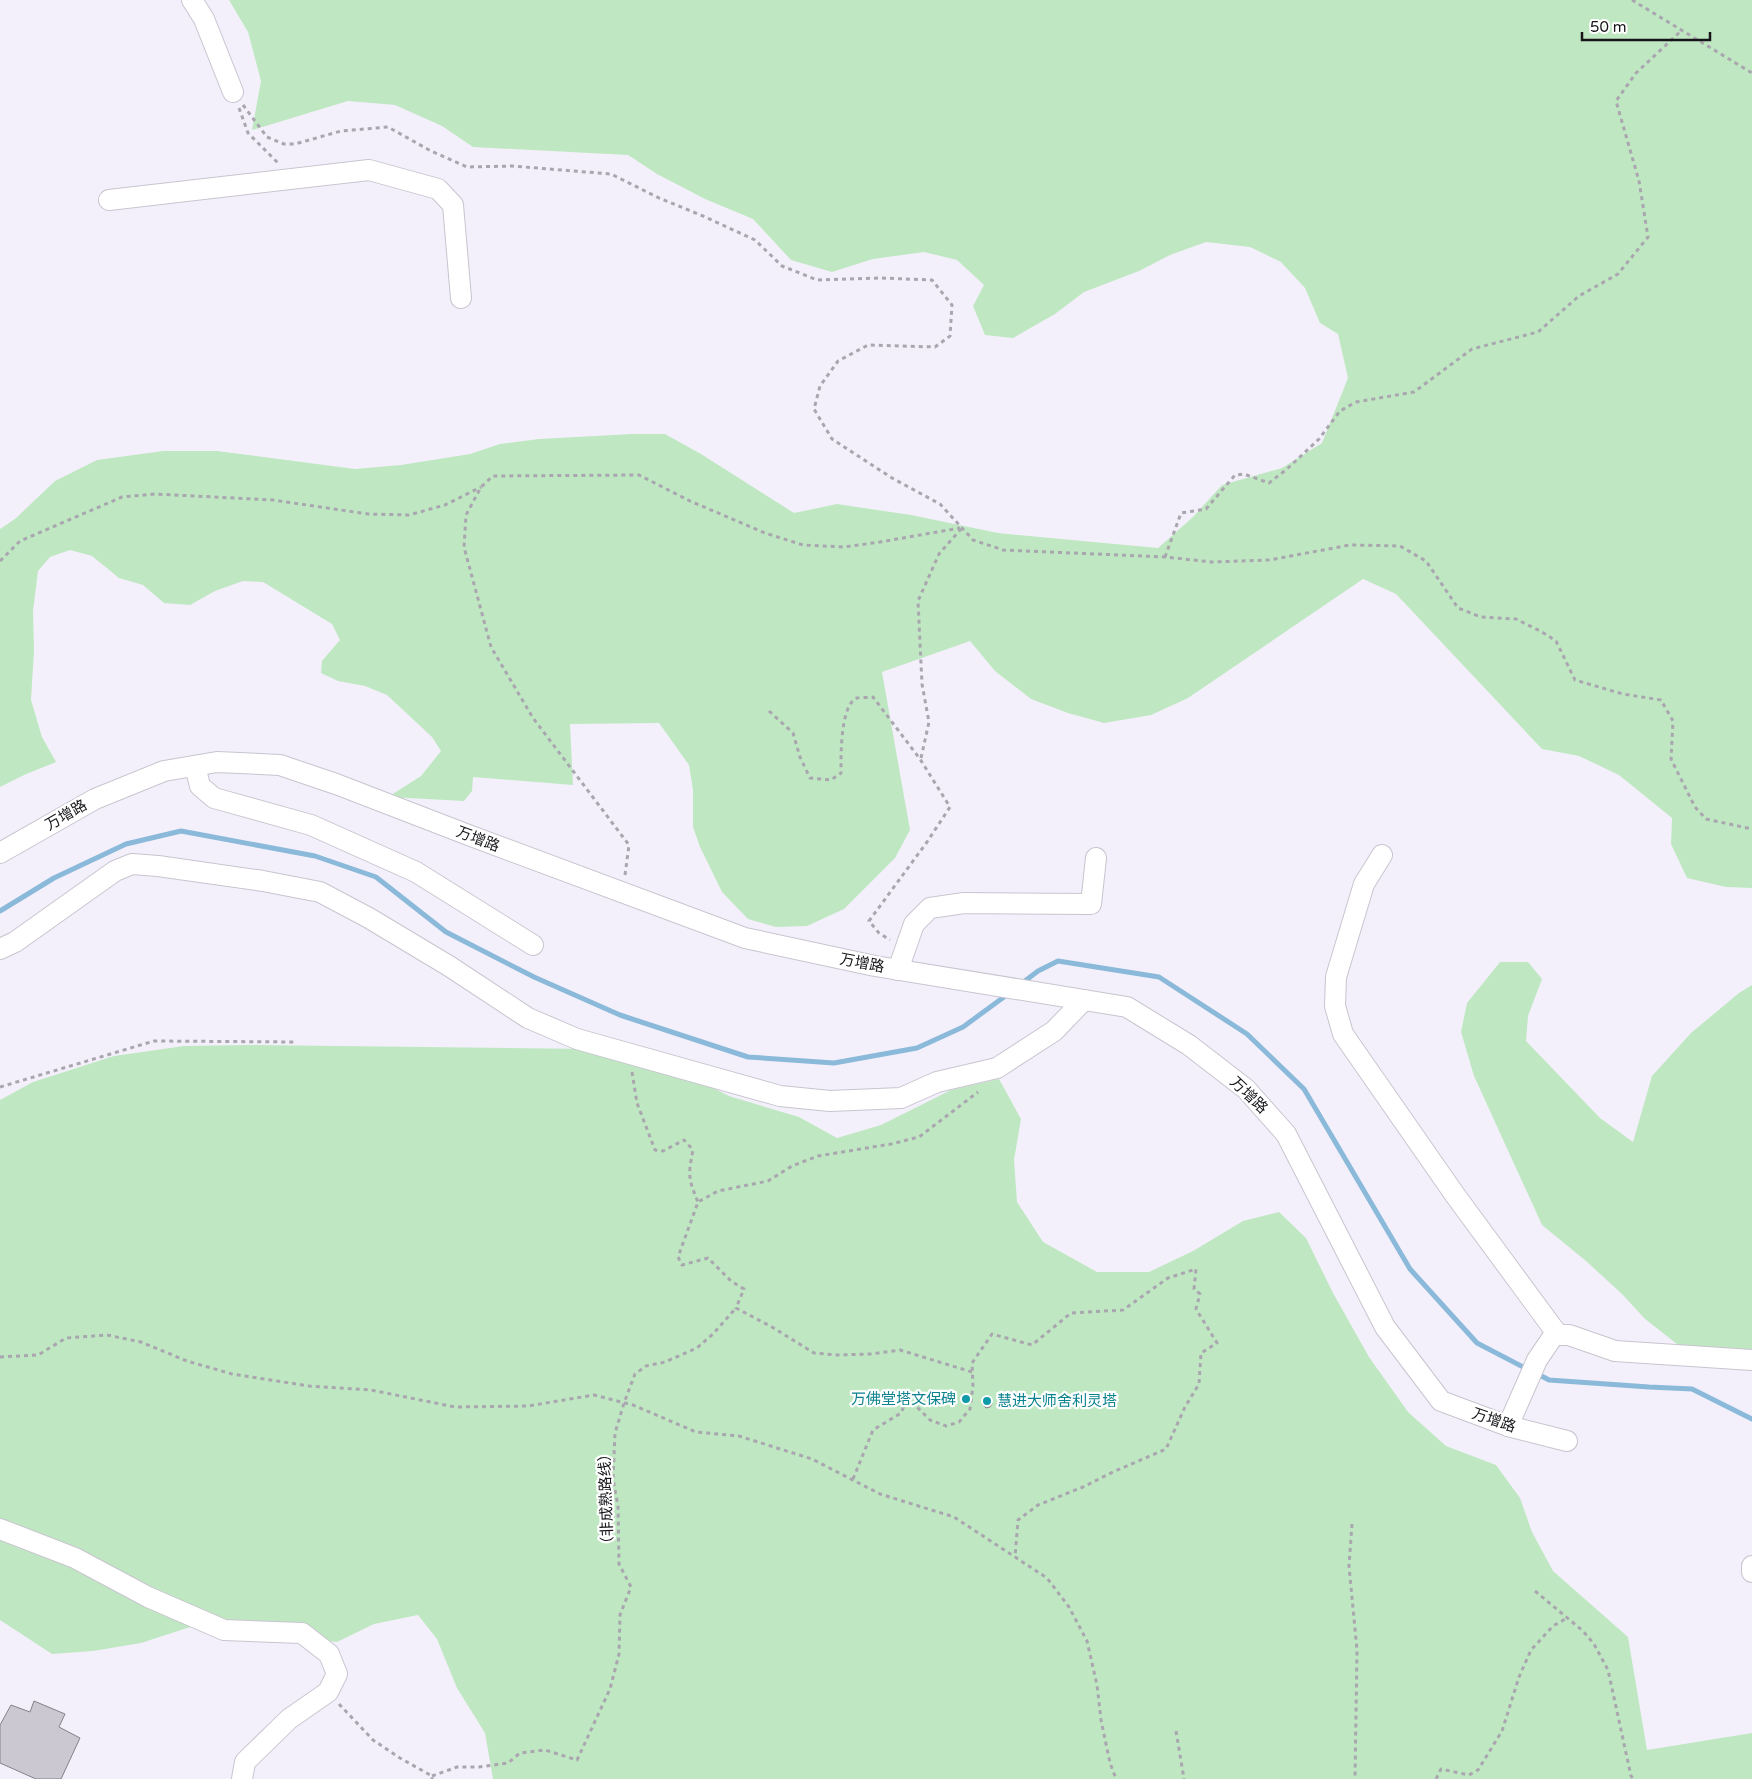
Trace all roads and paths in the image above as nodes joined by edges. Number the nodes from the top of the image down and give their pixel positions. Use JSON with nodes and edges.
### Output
{"nodes":[{"id":1,"x":192,"y":0,"type":"edge"},
{"id":2,"x":1632,"y":0,"type":"edge"},
{"id":3,"x":1681,"y":31,"type":"junction"},
{"id":4,"x":1752,"y":73,"type":"edge"},
{"id":5,"x":233,"y":92,"type":"junction"},
{"id":6,"x":293,"y":179,"type":"junction"},
{"id":7,"x":109,"y":200,"type":"dead end"},
{"id":8,"x":461,"y":298,"type":"dead end"},
{"id":9,"x":481,"y":486,"type":"junction"},
{"id":10,"x":961,"y":528,"type":"junction"},
{"id":11,"x":1165,"y":557,"type":"junction"},
{"id":12,"x":0,"y":561,"type":"edge"},
{"id":13,"x":769,"y":711,"type":"dead end"},
{"id":14,"x":920,"y":759,"type":"junction"},
{"id":15,"x":195,"y":766,"type":"junction"},
{"id":16,"x":1752,"y":830,"type":"edge"},
{"id":17,"x":0,"y":853,"type":"edge"},
{"id":18,"x":1382,"y":854,"type":"dead end"},
{"id":19,"x":1096,"y":858,"type":"dead end"},
{"id":20,"x":623,"y":893,"type":"junction"},
{"id":21,"x":533,"y":945,"type":"dead end"},
{"id":22,"x":0,"y":949,"type":"edge"},
{"id":23,"x":905,"y":950,"type":"junction"},
{"id":24,"x":898,"y":970,"type":"junction"},
{"id":25,"x":1084,"y":1000,"type":"junction"},
{"id":26,"x":296,"y":1042,"type":"dead end"},
{"id":27,"x":629,"y":1054,"type":"junction"},
{"id":28,"x":0,"y":1087,"type":"edge"},
{"id":29,"x":979,"y":1091,"type":"dead end"},
{"id":30,"x":698,"y":1202,"type":"junction"},
{"id":31,"x":736,"y":1308,"type":"junction"},
{"id":32,"x":1558,"y":1335,"type":"junction"},
{"id":33,"x":0,"y":1357,"type":"edge"},
{"id":34,"x":1752,"y":1360,"type":"edge"},
{"id":35,"x":972,"y":1372,"type":"junction"},
{"id":36,"x":624,"y":1403,"type":"junction"},
{"id":37,"x":1508,"y":1426,"type":"junction"},
{"id":38,"x":1567,"y":1442,"type":"dead end"},
{"id":39,"x":853,"y":1479,"type":"junction"},
{"id":40,"x":1352,"y":1524,"type":"dead end"},
{"id":41,"x":0,"y":1529,"type":"edge"},
{"id":42,"x":1015,"y":1558,"type":"junction"},
{"id":43,"x":1752,"y":1566,"type":"edge"},
{"id":44,"x":1752,"y":1572,"type":"edge"},
{"id":45,"x":1535,"y":1591,"type":"dead end"},
{"id":46,"x":1567,"y":1618,"type":"junction"},
{"id":47,"x":328,"y":1692,"type":"junction"},
{"id":48,"x":1176,"y":1730,"type":"dead end"},
{"id":49,"x":432,"y":1777,"type":"edge"},
{"id":50,"x":242,"y":1779,"type":"edge"},
{"id":51,"x":1116,"y":1779,"type":"edge"},
{"id":52,"x":1184,"y":1779,"type":"edge"},
{"id":53,"x":1355,"y":1779,"type":"edge"},
{"id":54,"x":1436,"y":1779,"type":"edge"},
{"id":55,"x":1634,"y":1779,"type":"edge"}],
"edges":[{"from":1,"to":5,"type":"street"},
{"from":2,"to":3,"type":"path"},
{"from":3,"to":4,"type":"path"},
{"from":3,"to":11,"type":"path"},
{"from":5,"to":6,"type":"path"},
{"from":5,"to":10,"type":"path"},
{"from":6,"to":7,"type":"street"},
{"from":6,"to":8,"type":"street"},
{"from":9,"to":10,"type":"path"},
{"from":9,"to":12,"type":"path"},
{"from":9,"to":20,"type":"path"},
{"from":10,"to":11,"type":"path"},
{"from":10,"to":14,"type":"path"},
{"from":11,"to":16,"type":"path"},
{"from":13,"to":14,"type":"path"},
{"from":14,"to":23,"type":"path"},
{"from":15,"to":17,"type":"street","name":"万增路"},
{"from":15,"to":20,"type":"street","name":"万增路"},
{"from":15,"to":21,"type":"street"},
{"from":18,"to":32,"type":"street"},
{"from":19,"to":23,"type":"street"},
{"from":20,"to":24,"type":"street","name":"万增路"},
{"from":22,"to":27,"type":"street"},
{"from":23,"to":24,"type":"street"},
{"from":24,"to":25,"type":"street","name":"万增路"},
{"from":25,"to":27,"type":"street"},
{"from":25,"to":37,"type":"street","name":"万增路"},
{"from":26,"to":28,"type":"path"},
{"from":27,"to":30,"type":"path"},
{"from":29,"to":30,"type":"path"},
{"from":30,"to":31,"type":"path"},
{"from":31,"to":35,"type":"path"},
{"from":31,"to":36,"type":"path"},
{"from":32,"to":34,"type":"street"},
{"from":32,"to":37,"type":"street"},
{"from":33,"to":36,"type":"path"},
{"from":35,"to":39,"type":"path"},
{"from":35,"to":42,"type":"path"},
{"from":36,"to":39,"type":"path"},
{"from":36,"to":49,"type":"path","name":"（非成熟路线）"},
{"from":37,"to":38,"type":"street","name":"万增路"},
{"from":39,"to":42,"type":"path"},
{"from":40,"to":53,"type":"path"},
{"from":41,"to":47,"type":"street"},
{"from":42,"to":51,"type":"path"},
{"from":43,"to":44,"type":"street"},
{"from":45,"to":46,"type":"path"},
{"from":46,"to":54,"type":"path"},
{"from":46,"to":55,"type":"path"},
{"from":47,"to":49,"type":"path"},
{"from":47,"to":50,"type":"street"},
{"from":48,"to":52,"type":"path"}]}
